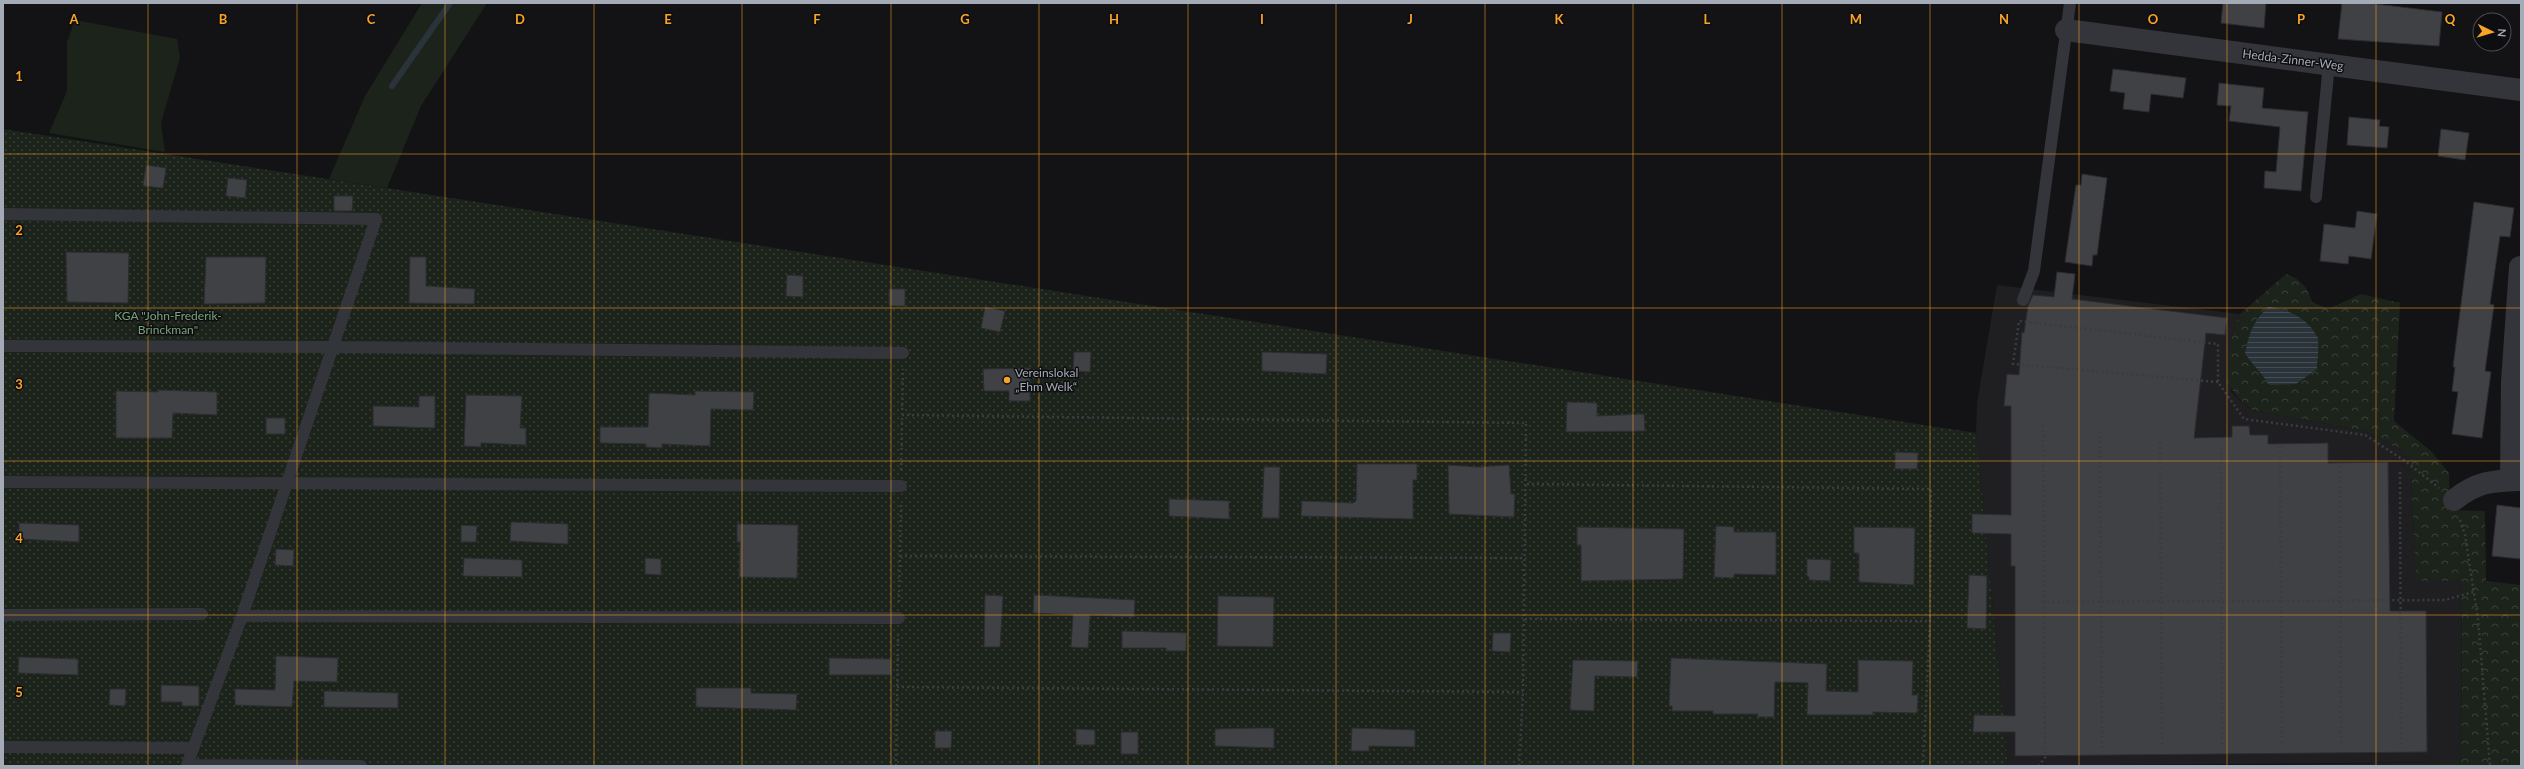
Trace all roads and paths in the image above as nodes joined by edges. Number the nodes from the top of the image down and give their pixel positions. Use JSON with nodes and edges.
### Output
{"nodes":[{"id":1,"x":2070,"y":3,"type":"edge"},
{"id":2,"x":2066,"y":30,"type":"junction"},
{"id":3,"x":2329,"y":64,"type":"junction"},
{"id":4,"x":2521,"y":90,"type":"edge"},
{"id":5,"x":2316,"y":197,"type":"dead end"},
{"id":6,"x":3,"y":214,"type":"edge"},
{"id":7,"x":2520,"y":267,"type":"edge"},
{"id":8,"x":2022,"y":300,"type":"dead end"},
{"id":9,"x":3,"y":346,"type":"edge"},
{"id":10,"x":333,"y":347,"type":"junction"},
{"id":11,"x":903,"y":353,"type":"joint"},
{"id":12,"x":2218,"y":382,"type":"junction"},
{"id":13,"x":902,"y":415,"type":"junction"},
{"id":14,"x":2043,"y":425,"type":"dead end"},
{"id":15,"x":2100,"y":431,"type":"dead end"},
{"id":16,"x":2160,"y":442,"type":"dead end"},
{"id":17,"x":2280,"y":446,"type":"dead end"},
{"id":18,"x":2221,"y":447,"type":"dead end"},
{"id":19,"x":2340,"y":466,"type":"dead end"},
{"id":20,"x":2400,"y":472,"type":"dead end"},
{"id":21,"x":2516,"y":480,"type":"edge"},
{"id":22,"x":3,"y":482,"type":"edge"},
{"id":23,"x":286,"y":484,"type":"junction"},
{"id":24,"x":1527,"y":484,"type":"junction"},
{"id":25,"x":901,"y":486,"type":"junction"},
{"id":26,"x":2454,"y":500,"type":"junction"},
{"id":27,"x":900,"y":556,"type":"junction"},
{"id":28,"x":1525,"y":558,"type":"junction"},
{"id":29,"x":2473,"y":592,"type":"junction"},
{"id":30,"x":2341,"y":600,"type":"junction"},
{"id":31,"x":2400,"y":600,"type":"junction"},
{"id":32,"x":2161,"y":601,"type":"junction"},
{"id":33,"x":2222,"y":601,"type":"junction"},
{"id":34,"x":2281,"y":601,"type":"junction"},
{"id":35,"x":2044,"y":602,"type":"junction"},
{"id":36,"x":2101,"y":602,"type":"junction"},
{"id":37,"x":202,"y":614,"type":"dead end"},
{"id":38,"x":3,"y":616,"type":"edge"},
{"id":39,"x":242,"y":616,"type":"junction"},
{"id":40,"x":899,"y":618,"type":"junction"},
{"id":41,"x":1525,"y":619,"type":"junction"},
{"id":42,"x":1930,"y":622,"type":"junction"},
{"id":43,"x":897,"y":687,"type":"junction"},
{"id":44,"x":1523,"y":692,"type":"junction"},
{"id":45,"x":2222,"y":744,"type":"dead end"},
{"id":46,"x":2162,"y":746,"type":"dead end"},
{"id":47,"x":2282,"y":746,"type":"dead end"},
{"id":48,"x":2341,"y":746,"type":"dead end"},
{"id":49,"x":2401,"y":746,"type":"dead end"},
{"id":50,"x":3,"y":747,"type":"edge"},
{"id":51,"x":192,"y":748,"type":"junction"},
{"id":52,"x":2102,"y":748,"type":"dead end"},
{"id":53,"x":187,"y":765,"type":"edge"},
{"id":54,"x":361,"y":766,"type":"edge"},
{"id":55,"x":896,"y":766,"type":"edge"},
{"id":56,"x":1519,"y":766,"type":"edge"},
{"id":57,"x":1923,"y":766,"type":"edge"},
{"id":58,"x":2038,"y":766,"type":"edge"},
{"id":59,"x":2490,"y":766,"type":"edge"}],
"edges":[{"from":1,"to":2,"type":"lane"},
{"from":2,"to":3,"type":"street","name":"Hedda-Zinner-Weg"},
{"from":2,"to":8,"type":"lane"},
{"from":3,"to":4,"type":"street","name":"Hedda-Zinner-Weg"},
{"from":3,"to":5,"type":"lane"},
{"from":6,"to":10,"type":"lane"},
{"from":7,"to":21,"type":"street"},
{"from":9,"to":10,"type":"lane"},
{"from":10,"to":11,"type":"lane"},
{"from":10,"to":23,"type":"lane"},
{"from":11,"to":13,"type":"path"},
{"from":12,"to":12,"type":"path"},
{"from":12,"to":26,"type":"path"},
{"from":13,"to":24,"type":"path"},
{"from":13,"to":25,"type":"path"},
{"from":14,"to":35,"type":"path"},
{"from":15,"to":36,"type":"path"},
{"from":16,"to":32,"type":"path"},
{"from":17,"to":34,"type":"path"},
{"from":18,"to":33,"type":"path"},
{"from":19,"to":30,"type":"path"},
{"from":20,"to":31,"type":"path"},
{"from":21,"to":26,"type":"street"},
{"from":22,"to":23,"type":"lane"},
{"from":23,"to":25,"type":"lane"},
{"from":23,"to":39,"type":"lane"},
{"from":24,"to":28,"type":"path"},
{"from":24,"to":42,"type":"path"},
{"from":25,"to":27,"type":"path"},
{"from":26,"to":29,"type":"path"},
{"from":27,"to":28,"type":"path"},
{"from":27,"to":40,"type":"path"},
{"from":28,"to":41,"type":"path"},
{"from":29,"to":31,"type":"path"},
{"from":29,"to":59,"type":"path"},
{"from":30,"to":31,"type":"path"},
{"from":30,"to":34,"type":"path"},
{"from":30,"to":48,"type":"path"},
{"from":31,"to":49,"type":"path"},
{"from":32,"to":33,"type":"path"},
{"from":32,"to":36,"type":"path"},
{"from":32,"to":46,"type":"path"},
{"from":33,"to":34,"type":"path"},
{"from":33,"to":45,"type":"path"},
{"from":34,"to":47,"type":"path"},
{"from":35,"to":36,"type":"path"},
{"from":35,"to":58,"type":"path"},
{"from":36,"to":52,"type":"path"},
{"from":37,"to":38,"type":"lane"},
{"from":39,"to":40,"type":"lane"},
{"from":39,"to":51,"type":"lane"},
{"from":40,"to":43,"type":"path"},
{"from":41,"to":42,"type":"path"},
{"from":41,"to":44,"type":"path"},
{"from":42,"to":57,"type":"path"},
{"from":43,"to":44,"type":"path"},
{"from":43,"to":55,"type":"path"},
{"from":44,"to":56,"type":"path"},
{"from":50,"to":51,"type":"lane"},
{"from":51,"to":53,"type":"lane"},
{"from":53,"to":54,"type":"lane"}]}
